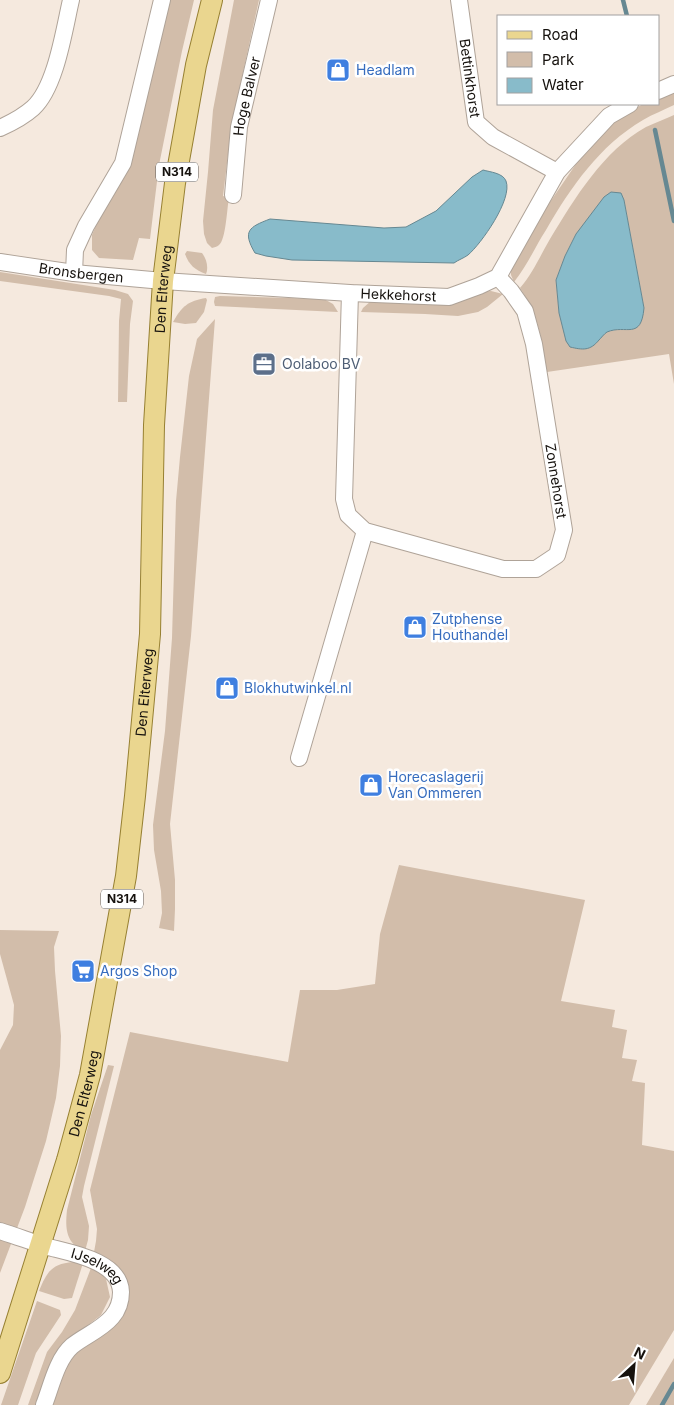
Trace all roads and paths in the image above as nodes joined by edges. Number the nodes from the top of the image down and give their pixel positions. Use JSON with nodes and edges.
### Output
{"nodes":[{"id":1,"x":71,"y":0,"type":"edge"},
{"id":2,"x":162,"y":0,"type":"edge"},
{"id":3,"x":212,"y":0,"type":"edge"},
{"id":4,"x":269,"y":0,"type":"edge"},
{"id":5,"x":459,"y":0,"type":"edge"},
{"id":6,"x":674,"y":84,"type":"edge"},
{"id":7,"x":659,"y":91,"type":"edge"},
{"id":8,"x":628,"y":105,"type":"edge"},
{"id":9,"x":0,"y":128,"type":"edge"},
{"id":10,"x":556,"y":172,"type":"junction"},
{"id":11,"x":233,"y":195,"type":"dead end"},
{"id":12,"x":0,"y":262,"type":"edge"},
{"id":13,"x":74,"y":274,"type":"junction"},
{"id":14,"x":498,"y":277,"type":"junction"},
{"id":15,"x":164,"y":281,"type":"junction"},
{"id":16,"x":350,"y":293,"type":"junction"},
{"id":17,"x":365,"y":531,"type":"junction"},
{"id":18,"x":299,"y":758,"type":"dead end"},
{"id":19,"x":0,"y":1231,"type":"edge"},
{"id":20,"x":40,"y":1244,"type":"junction"},
{"id":21,"x":0,"y":1373,"type":"edge"},
{"id":22,"x":44,"y":1405,"type":"edge"}],
"edges":[{"from":1,"to":9,"type":"street"},
{"from":2,"to":13,"type":"street"},
{"from":3,"to":15,"type":"main road","name":"Den Elterweg","number":"N314"},
{"from":4,"to":11,"type":"street","name":"Hoge Balver"},
{"from":5,"to":10,"type":"street","name":"Bettinkhorst"},
{"from":6,"to":7,"type":"street"},
{"from":8,"to":10,"type":"street"},
{"from":10,"to":14,"type":"street"},
{"from":12,"to":13,"type":"street","name":"Bronsbergen"},
{"from":13,"to":15,"type":"street","name":"Bronsbergen"},
{"from":14,"to":16,"type":"street","name":"Hekkehorst"},
{"from":14,"to":17,"type":"street","name":"Zonnehorst"},
{"from":15,"to":16,"type":"street","name":"Hekkehorst"},
{"from":15,"to":20,"type":"main road","name":"Den Elterweg","number":"N314"},
{"from":16,"to":17,"type":"street","name":"Zonnehorst"},
{"from":17,"to":18,"type":"street"},
{"from":19,"to":20,"type":"street"},
{"from":20,"to":21,"type":"main road","name":"Den Elterweg","number":"N314"},
{"from":20,"to":22,"type":"street","name":"IJselweg"}]}
